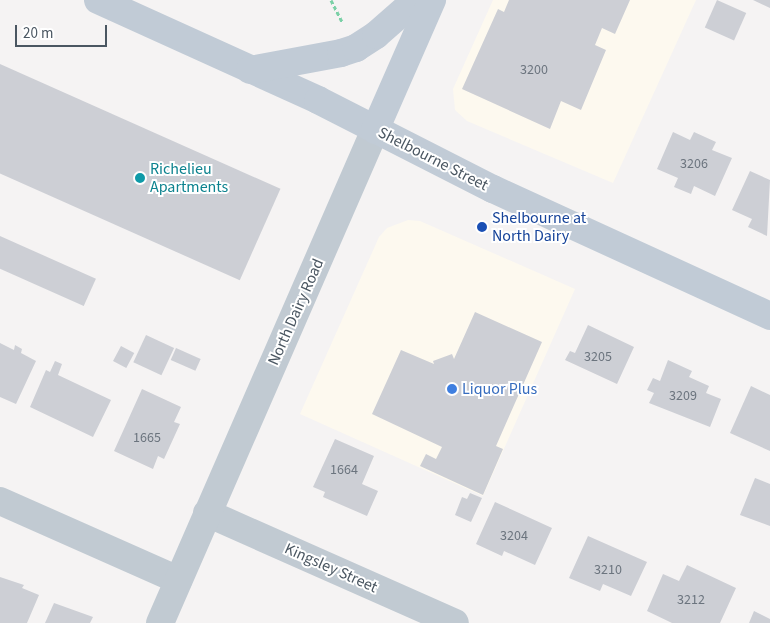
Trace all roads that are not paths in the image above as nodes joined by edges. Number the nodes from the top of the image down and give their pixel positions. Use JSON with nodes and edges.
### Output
{"nodes":[{"id":1,"x":98,"y":0,"type":"edge"},
{"id":2,"x":416,"y":0,"type":"edge"},
{"id":3,"x":432,"y":0,"type":"edge"},
{"id":4,"x":250,"y":70,"type":"junction"},
{"id":5,"x":374,"y":130,"type":"junction"},
{"id":6,"x":770,"y":316,"type":"edge"},
{"id":7,"x":0,"y":501,"type":"edge"},
{"id":8,"x":207,"y":513,"type":"junction"},
{"id":9,"x":178,"y":580,"type":"junction"},
{"id":10,"x":160,"y":623,"type":"edge"},
{"id":11,"x":454,"y":623,"type":"edge"}],
"edges":[{"from":1,"to":4,"type":"main road","name":"Shelbourne Street"},
{"from":2,"to":4,"type":"main road"},
{"from":3,"to":5,"type":"main road","name":"North Dairy Road"},
{"from":4,"to":5,"type":"main road","name":"Shelbourne Street"},
{"from":5,"to":6,"type":"main road","name":"Shelbourne Street"},
{"from":5,"to":8,"type":"street","name":"North Dairy Road"},
{"from":7,"to":9,"type":"street"},
{"from":8,"to":9,"type":"street","name":"North Dairy Road"},
{"from":8,"to":11,"type":"street","name":"Kingsley Street"},
{"from":9,"to":10,"type":"street","name":"North Dairy Road"}]}
